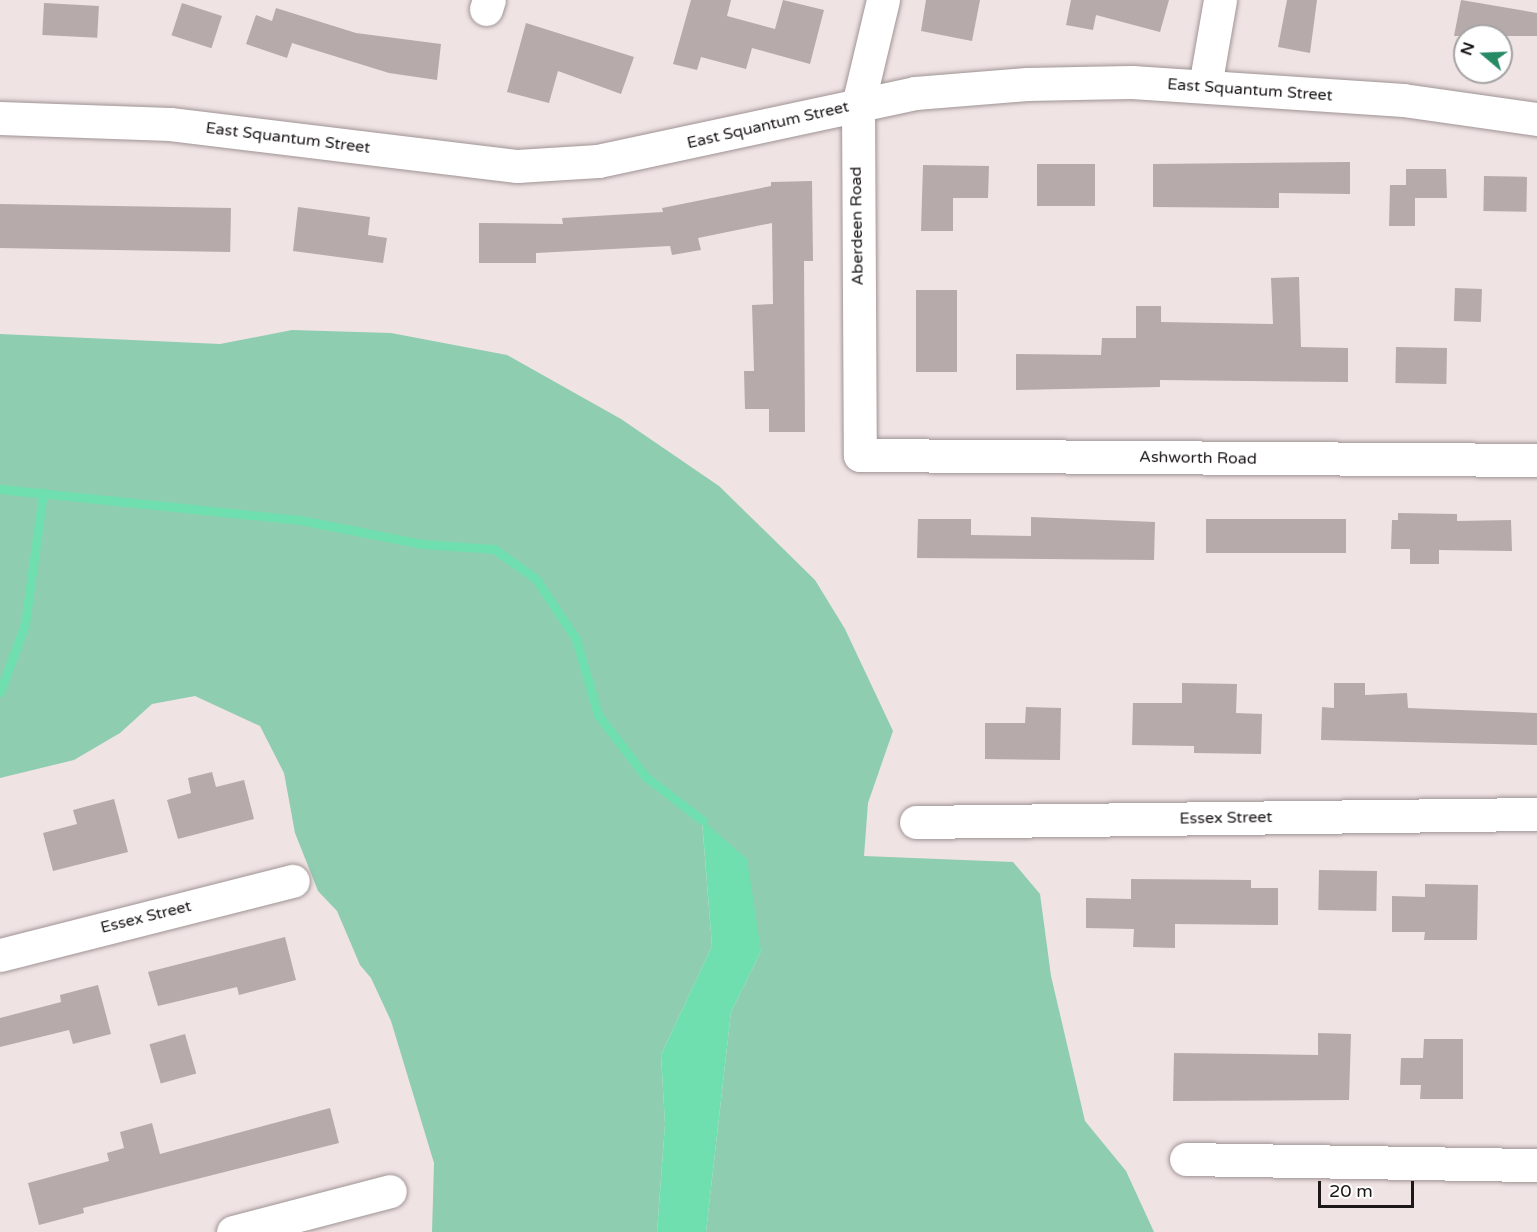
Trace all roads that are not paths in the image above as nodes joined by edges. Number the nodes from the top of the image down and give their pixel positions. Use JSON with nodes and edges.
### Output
{"nodes":[{"id":1,"x":883,"y":0,"type":"edge"},
{"id":2,"x":1220,"y":0,"type":"edge"},
{"id":3,"x":1205,"y":86,"type":"junction"},
{"id":4,"x":858,"y":105,"type":"junction"},
{"id":5,"x":0,"y":118,"type":"edge"},
{"id":6,"x":1537,"y":119,"type":"edge"},
{"id":7,"x":860,"y":455,"type":"joint"},
{"id":8,"x":1537,"y":460,"type":"edge"},
{"id":9,"x":1537,"y":814,"type":"edge"},
{"id":10,"x":916,"y":822,"type":"dead end"},
{"id":11,"x":293,"y":881,"type":"dead end"},
{"id":12,"x":0,"y":955,"type":"edge"},
{"id":13,"x":1186,"y":1159,"type":"dead end"},
{"id":14,"x":1537,"y":1165,"type":"edge"},
{"id":15,"x":390,"y":1191,"type":"dead end"},
{"id":16,"x":232,"y":1232,"type":"edge"}],
"edges":[{"from":1,"to":4,"type":"street","name":"Aberdeen Road"},
{"from":2,"to":3,"type":"street"},
{"from":3,"to":4,"type":"street","name":"East Squantum Street"},
{"from":3,"to":6,"type":"street","name":"East Squantum Street"},
{"from":4,"to":5,"type":"street","name":"East Squantum Street"},
{"from":4,"to":7,"type":"street","name":"Aberdeen Road"},
{"from":7,"to":8,"type":"street","name":"Ashworth Road"},
{"from":9,"to":10,"type":"street","name":"Essex Street"},
{"from":11,"to":12,"type":"street","name":"Essex Street"},
{"from":13,"to":14,"type":"street"},
{"from":15,"to":16,"type":"street"}]}
